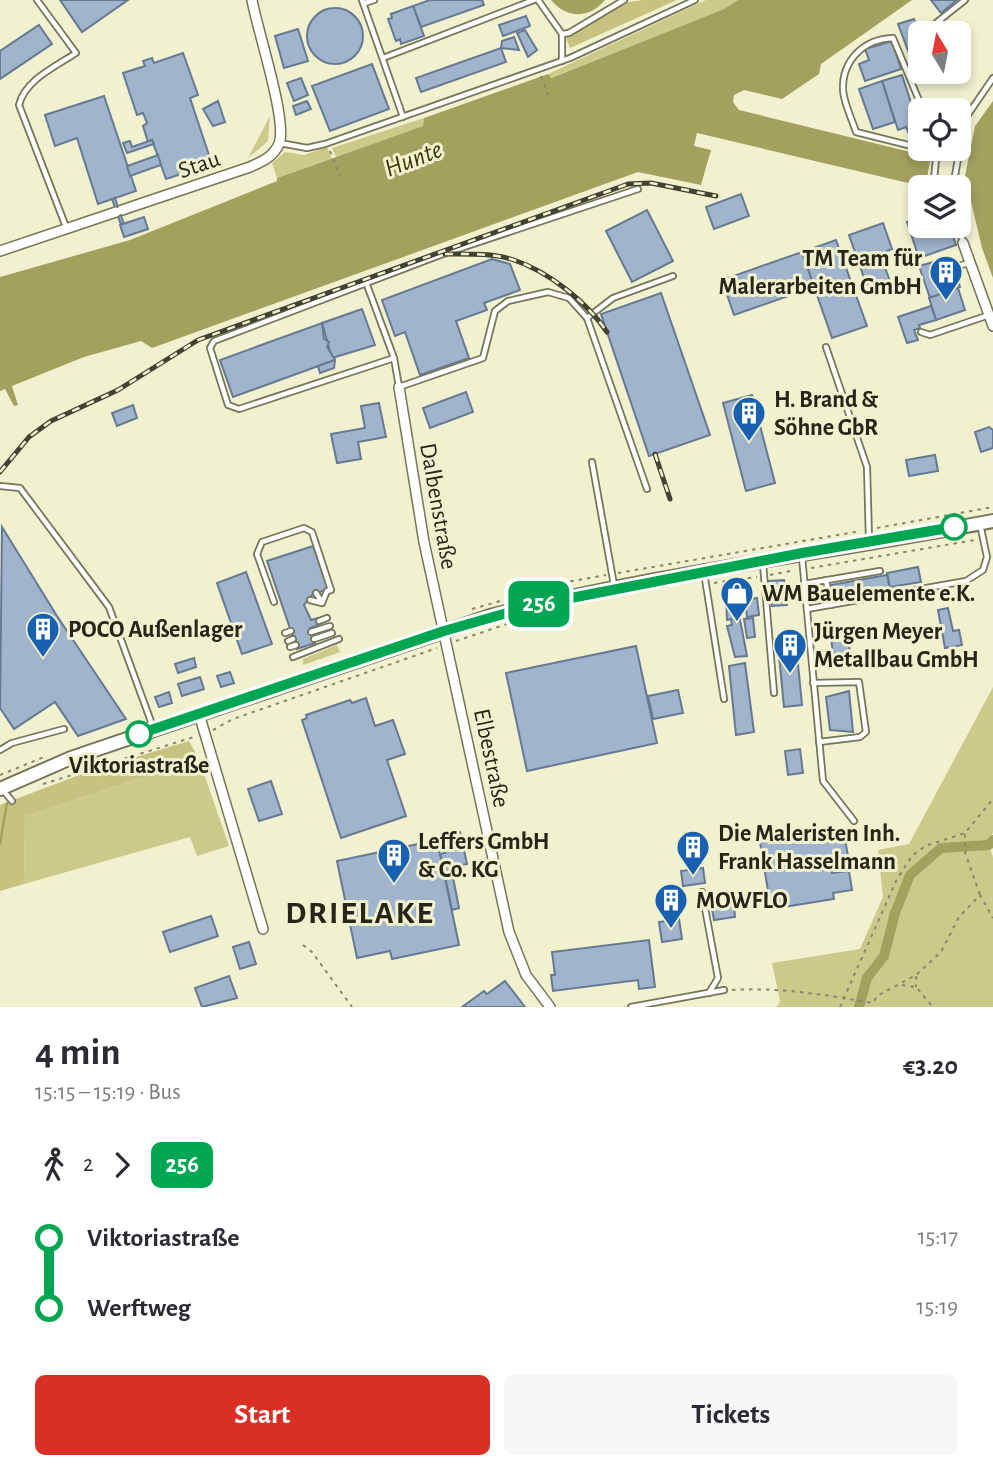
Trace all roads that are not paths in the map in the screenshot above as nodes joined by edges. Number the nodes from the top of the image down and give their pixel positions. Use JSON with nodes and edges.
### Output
{"nodes":[{"id":1,"x":37,"y":0,"type":"edge"},
{"id":2,"x":253,"y":0,"type":"edge"},
{"id":3,"x":374,"y":0,"type":"edge"},
{"id":4,"x":536,"y":0,"type":"edge"},
{"id":5,"x":624,"y":0,"type":"edge"},
{"id":6,"x":695,"y":0,"type":"edge"},
{"id":7,"x":965,"y":0,"type":"edge"},
{"id":8,"x":364,"y":2,"type":"edge"},
{"id":9,"x":939,"y":21,"type":"edge"},
{"id":10,"x":562,"y":34,"type":"junction"},
{"id":11,"x":383,"y":58,"type":"junction"},
{"id":12,"x":562,"y":61,"type":"junction"},
{"id":13,"x":993,"y":78,"type":"edge"},
{"id":14,"x":918,"y":98,"type":"edge"},
{"id":15,"x":403,"y":117,"type":"junction"},
{"id":16,"x":279,"y":142,"type":"junction"},
{"id":17,"x":908,"y":144,"type":"edge"},
{"id":18,"x":955,"y":175,"type":"edge"},
{"id":19,"x":638,"y":189,"type":"dead end"},
{"id":20,"x":66,"y":228,"type":"junction"},
{"id":21,"x":962,"y":238,"type":"edge"},
{"id":22,"x":963,"y":243,"type":"joint"},
{"id":23,"x":0,"y":251,"type":"edge"},
{"id":24,"x":969,"y":263,"type":"junction"},
{"id":25,"x":950,"y":268,"type":"dead end"},
{"id":26,"x":673,"y":276,"type":"dead end"},
{"id":27,"x":367,"y":285,"type":"junction"},
{"id":28,"x":989,"y":315,"type":"junction"},
{"id":29,"x":587,"y":318,"type":"junction"},
{"id":30,"x":993,"y":326,"type":"edge"},
{"id":31,"x":921,"y":332,"type":"dead end"},
{"id":32,"x":826,"y":347,"type":"dead end"},
{"id":33,"x":394,"y":358,"type":"junction"},
{"id":34,"x":399,"y":387,"type":"junction"},
{"id":35,"x":592,"y":462,"type":"dead end"},
{"id":36,"x":0,"y":486,"type":"edge"},
{"id":37,"x":648,"y":489,"type":"dead end"},
{"id":38,"x":987,"y":522,"type":"edge"},
{"id":39,"x":869,"y":541,"type":"junction"},
{"id":40,"x":802,"y":553,"type":"junction"},
{"id":41,"x":763,"y":560,"type":"junction"},
{"id":42,"x":880,"y":571,"type":"dead end"},
{"id":43,"x":705,"y":577,"type":"junction"},
{"id":44,"x":827,"y":580,"type":"junction"},
{"id":45,"x":804,"y":584,"type":"junction"},
{"id":46,"x":614,"y":588,"type":"junction"},
{"id":47,"x":323,"y":591,"type":"dead end"},
{"id":48,"x":316,"y":593,"type":"dead end"},
{"id":49,"x":310,"y":600,"type":"dead end"},
{"id":50,"x":274,"y":602,"type":"dead end"},
{"id":51,"x":322,"y":603,"type":"junction"},
{"id":52,"x":831,"y":605,"type":"junction"},
{"id":53,"x":807,"y":609,"type":"junction"},
{"id":54,"x":327,"y":618,"type":"dead end"},
{"id":55,"x":319,"y":621,"type":"dead end"},
{"id":56,"x":330,"y":626,"type":"dead end"},
{"id":57,"x":311,"y":632,"type":"dead end"},
{"id":58,"x":332,"y":633,"type":"dead end"},
{"id":59,"x":446,"y":637,"type":"junction"},
{"id":60,"x":314,"y":639,"type":"dead end"},
{"id":61,"x":339,"y":639,"type":"dead end"},
{"id":62,"x":293,"y":657,"type":"dead end"},
{"id":63,"x":813,"y":683,"type":"junction"},
{"id":64,"x":774,"y":693,"type":"dead end"},
{"id":65,"x":724,"y":699,"type":"dead end"},
{"id":66,"x":199,"y":714,"type":"junction"},
{"id":67,"x":64,"y":730,"type":"dead end"},
{"id":68,"x":153,"y":730,"type":"junction"},
{"id":69,"x":818,"y":742,"type":"junction"},
{"id":70,"x":0,"y":750,"type":"edge"},
{"id":71,"x":1,"y":789,"type":"edge"},
{"id":72,"x":12,"y":801,"type":"dead end"},
{"id":73,"x":854,"y":821,"type":"dead end"},
{"id":74,"x":702,"y":892,"type":"dead end"},
{"id":75,"x":263,"y":929,"type":"dead end"},
{"id":76,"x":724,"y":990,"type":"road end"},
{"id":77,"x":709,"y":993,"type":"junction"},
{"id":78,"x":665,"y":1002,"type":"junction"},
{"id":79,"x":550,"y":1007,"type":"edge"},
{"id":80,"x":631,"y":1007,"type":"edge"},
{"id":81,"x":671,"y":1007,"type":"edge"}],
"edges":[{"from":1,"to":20,"type":"lane"},
{"from":2,"to":16,"type":"street"},
{"from":3,"to":8,"type":"lane"},
{"from":4,"to":10,"type":"lane"},
{"from":4,"to":11,"type":"lane"},
{"from":5,"to":10,"type":"lane"},
{"from":6,"to":12,"type":"lane"},
{"from":7,"to":9,"type":"lane"},
{"from":8,"to":11,"type":"lane"},
{"from":10,"to":12,"type":"lane"},
{"from":11,"to":15,"type":"lane"},
{"from":12,"to":15,"type":"lane"},
{"from":13,"to":18,"type":"lane"},
{"from":14,"to":17,"type":"lane"},
{"from":15,"to":16,"type":"lane"},
{"from":16,"to":20,"type":"street","name":"Stau"},
{"from":19,"to":27,"type":"lane"},
{"from":20,"to":23,"type":"street","name":"Stau"},
{"from":21,"to":22,"type":"lane"},
{"from":22,"to":24,"type":"street"},
{"from":24,"to":25,"type":"lane"},
{"from":24,"to":28,"type":"street"},
{"from":26,"to":29,"type":"lane"},
{"from":27,"to":33,"type":"lane"},
{"from":27,"to":33,"type":"lane"},
{"from":28,"to":30,"type":"street"},
{"from":28,"to":31,"type":"lane"},
{"from":29,"to":34,"type":"lane"},
{"from":29,"to":37,"type":"lane"},
{"from":32,"to":39,"type":"lane"},
{"from":33,"to":34,"type":"lane"},
{"from":34,"to":59,"type":"street","name":"Dalbenstraße"},
{"from":35,"to":46,"type":"lane"},
{"from":36,"to":68,"type":"lane"},
{"from":38,"to":39,"type":"main road"},
{"from":38,"to":52,"type":"lane"},
{"from":39,"to":40,"type":"main road"},
{"from":40,"to":41,"type":"main road"},
{"from":40,"to":45,"type":"lane"},
{"from":41,"to":43,"type":"main road"},
{"from":41,"to":64,"type":"lane"},
{"from":42,"to":44,"type":"lane"},
{"from":43,"to":46,"type":"main road"},
{"from":43,"to":65,"type":"lane"},
{"from":44,"to":45,"type":"lane"},
{"from":44,"to":52,"type":"lane"},
{"from":45,"to":53,"type":"lane"},
{"from":46,"to":59,"type":"main road"},
{"from":47,"to":51,"type":"lane"},
{"from":48,"to":51,"type":"lane"},
{"from":49,"to":51,"type":"lane"},
{"from":50,"to":51,"type":"lane"},
{"from":52,"to":53,"type":"lane"},
{"from":53,"to":63,"type":"lane"},
{"from":54,"to":55,"type":"lane"},
{"from":56,"to":57,"type":"lane"},
{"from":58,"to":60,"type":"lane"},
{"from":59,"to":66,"type":"main road"},
{"from":59,"to":79,"type":"street","name":"Elbestraße"},
{"from":61,"to":62,"type":"lane"},
{"from":63,"to":69,"type":"lane"},
{"from":63,"to":69,"type":"lane"},
{"from":66,"to":68,"type":"main road"},
{"from":66,"to":75,"type":"street"},
{"from":67,"to":70,"type":"lane"},
{"from":68,"to":71,"type":"main road"},
{"from":69,"to":73,"type":"lane"},
{"from":71,"to":72,"type":"lane"},
{"from":74,"to":77,"type":"lane"},
{"from":76,"to":77,"type":"lane"},
{"from":77,"to":78,"type":"lane"},
{"from":78,"to":80,"type":"lane"},
{"from":78,"to":81,"type":"lane"}]}
